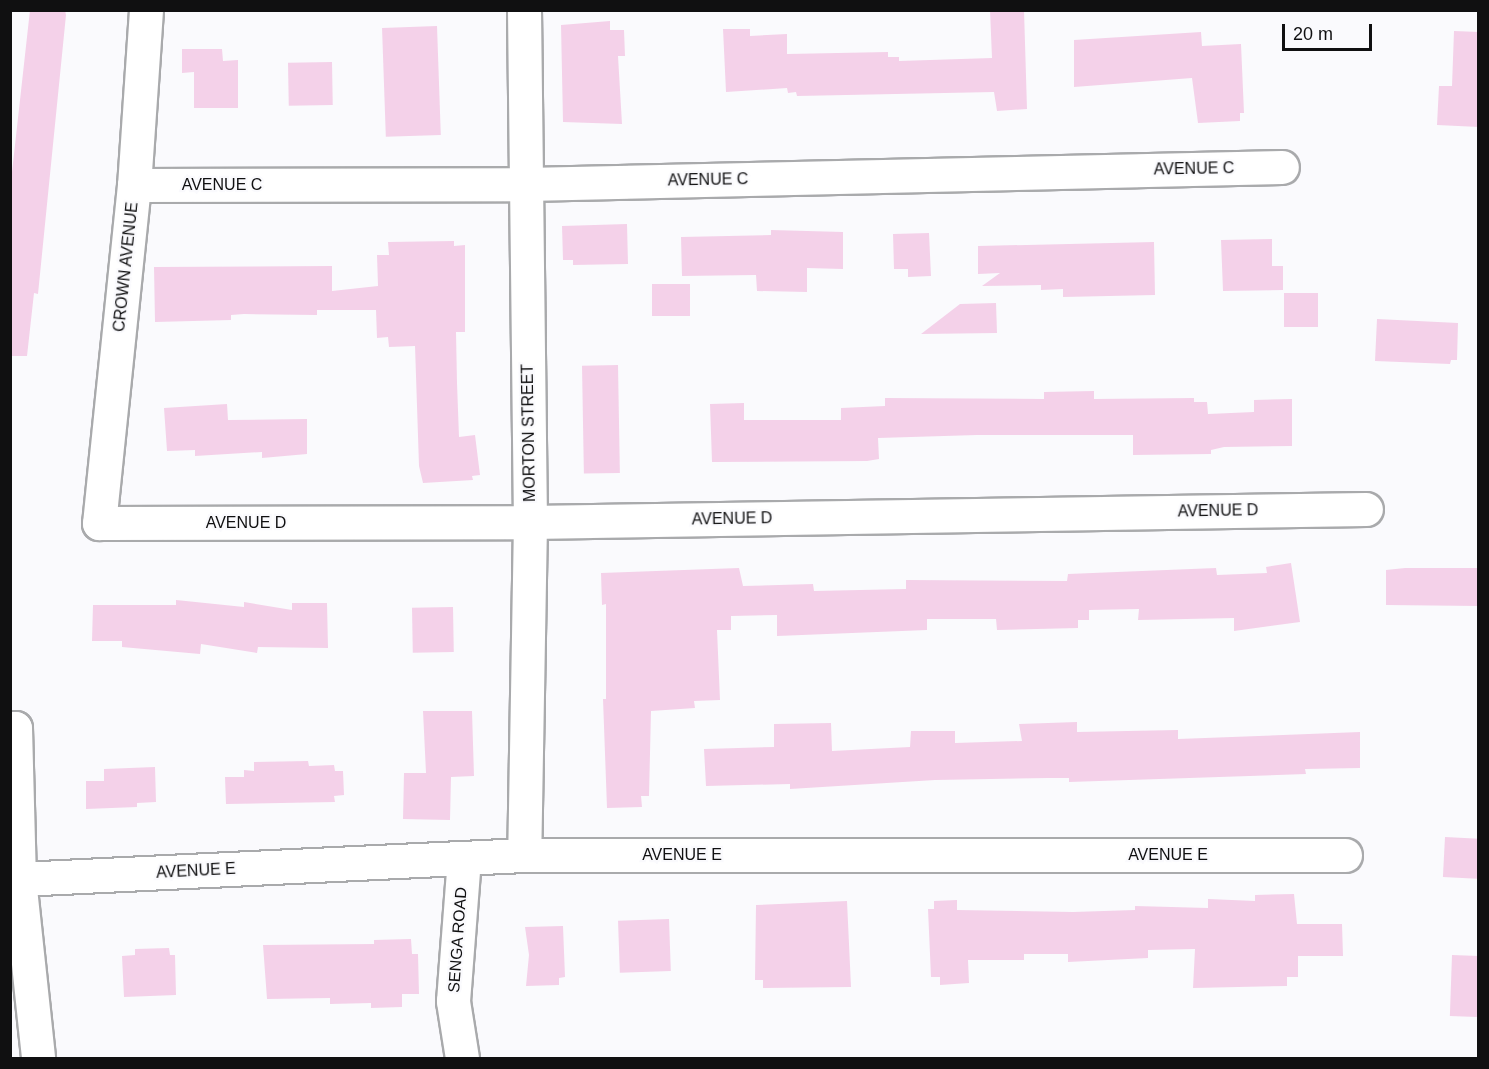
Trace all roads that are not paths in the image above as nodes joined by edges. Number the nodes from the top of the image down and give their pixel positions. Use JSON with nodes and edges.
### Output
{"nodes":[{"id":1,"x":146,"y":10,"type":"edge"},
{"id":2,"x":524,"y":10,"type":"edge"},
{"id":3,"x":1282,"y":167,"type":"dead end"},
{"id":4,"x":526,"y":184,"type":"junction"},
{"id":5,"x":134,"y":186,"type":"junction"},
{"id":6,"x":1366,"y":509,"type":"dead end"},
{"id":7,"x":530,"y":522,"type":"junction"},
{"id":8,"x":99,"y":523,"type":"joint"},
{"id":9,"x":10,"y":728,"type":"edge"},
{"id":10,"x":524,"y":855,"type":"junction"},
{"id":11,"x":1345,"y":855,"type":"dead end"},
{"id":12,"x":464,"y":858,"type":"junction"},
{"id":13,"x":19,"y":879,"type":"junction"},
{"id":14,"x":38,"y":1059,"type":"edge"},
{"id":15,"x":462,"y":1059,"type":"edge"}],
"edges":[{"from":1,"to":5,"type":"street","name":"CROWN AVENUE"},
{"from":2,"to":4,"type":"street","name":"MORTON STREET"},
{"from":3,"to":4,"type":"street","name":"AVENUE C"},
{"from":4,"to":5,"type":"street","name":"AVENUE C"},
{"from":4,"to":7,"type":"street","name":"MORTON STREET"},
{"from":5,"to":8,"type":"street","name":"CROWN AVENUE"},
{"from":6,"to":7,"type":"street","name":"AVENUE D"},
{"from":7,"to":8,"type":"street","name":"AVENUE D"},
{"from":7,"to":10,"type":"street","name":"MORTON STREET"},
{"from":9,"to":13,"type":"street"},
{"from":10,"to":11,"type":"street","name":"AVENUE E"},
{"from":10,"to":12,"type":"street","name":"AVENUE E"},
{"from":12,"to":13,"type":"street","name":"AVENUE E"},
{"from":12,"to":15,"type":"street","name":"SENGA ROAD"},
{"from":13,"to":14,"type":"street"}]}
